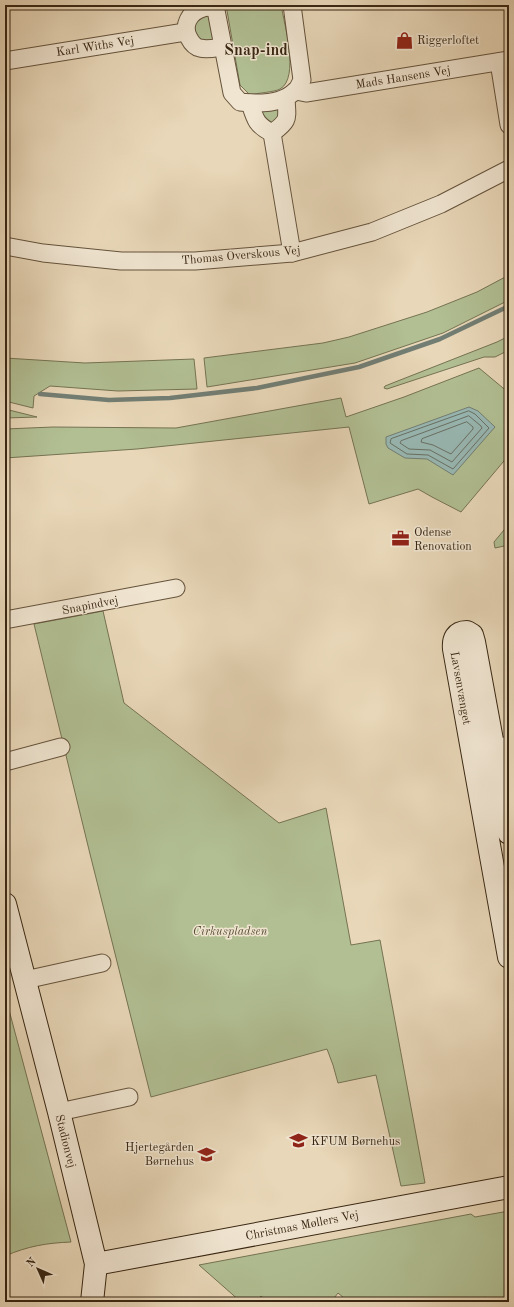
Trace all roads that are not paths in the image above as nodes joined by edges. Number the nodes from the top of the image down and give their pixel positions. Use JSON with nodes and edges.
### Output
{"nodes":[{"id":1,"x":292,"y":5,"type":"edge"},
{"id":2,"x":215,"y":6,"type":"edge"},
{"id":3,"x":186,"y":32,"type":"junction"},
{"id":4,"x":222,"y":47,"type":"junction"},
{"id":5,"x":5,"y":61,"type":"edge"},
{"id":6,"x":504,"y":61,"type":"edge"},
{"id":7,"x":291,"y":95,"type":"junction"},
{"id":8,"x":250,"y":103,"type":"junction"},
{"id":9,"x":509,"y":125,"type":"edge"},
{"id":10,"x":272,"y":132,"type":"junction"},
{"id":11,"x":509,"y":168,"type":"edge"},
{"id":12,"x":5,"y":246,"type":"edge"},
{"id":13,"x":292,"y":253,"type":"junction"},
{"id":14,"x":176,"y":588,"type":"dead end"},
{"id":15,"x":5,"y":620,"type":"edge"},
{"id":16,"x":501,"y":747,"type":"edge"},
{"id":17,"x":61,"y":748,"type":"dead end"},
{"id":18,"x":472,"y":753,"type":"junction"},
{"id":19,"x":5,"y":762,"type":"edge"},
{"id":20,"x":509,"y":833,"type":"edge"},
{"id":21,"x":5,"y":904,"type":"edge"},
{"id":22,"x":505,"y":909,"type":"edge"},
{"id":23,"x":509,"y":957,"type":"edge"},
{"id":24,"x":102,"y":963,"type":"dead end"},
{"id":25,"x":25,"y":980,"type":"junction"},
{"id":26,"x":129,"y":1097,"type":"dead end"},
{"id":27,"x":59,"y":1112,"type":"junction"},
{"id":28,"x":509,"y":1187,"type":"edge"},
{"id":29,"x":96,"y":1264,"type":"junction"},
{"id":30,"x":92,"y":1302,"type":"edge"}],
"edges":[{"from":1,"to":7,"type":"street"},
{"from":2,"to":3,"type":"street"},
{"from":2,"to":4,"type":"street"},
{"from":3,"to":4,"type":"street"},
{"from":3,"to":5,"type":"street","name":"Karl Withs Vej"},
{"from":4,"to":8,"type":"street"},
{"from":6,"to":7,"type":"street","name":"Mads Hansens Vej"},
{"from":6,"to":9,"type":"street"},
{"from":7,"to":8,"type":"street","name":"Mads Hansens Vej"},
{"from":7,"to":10,"type":"street"},
{"from":8,"to":10,"type":"street"},
{"from":10,"to":13,"type":"street"},
{"from":11,"to":13,"type":"street","name":"Thomas Overskous Vej"},
{"from":12,"to":13,"type":"street","name":"Thomas Overskous Vej"},
{"from":14,"to":15,"type":"street","name":"Snapindvej"},
{"from":16,"to":18,"type":"street"},
{"from":16,"to":18,"type":"street","name":"Lavsenvænget"},
{"from":16,"to":20,"type":"street","name":"Lavsenvænget"},
{"from":17,"to":19,"type":"street"},
{"from":18,"to":22,"type":"street","name":"Lavsenvænget"},
{"from":21,"to":25,"type":"street","name":"Stadionvej"},
{"from":22,"to":23,"type":"street","name":"Lavsenvænget"},
{"from":24,"to":25,"type":"street"},
{"from":25,"to":27,"type":"street","name":"Stadionvej"},
{"from":26,"to":27,"type":"street"},
{"from":27,"to":29,"type":"street","name":"Stadionvej"},
{"from":28,"to":29,"type":"street","name":"Christmas Møllers Vej"},
{"from":29,"to":30,"type":"street","name":"Stadionvej"}]}
